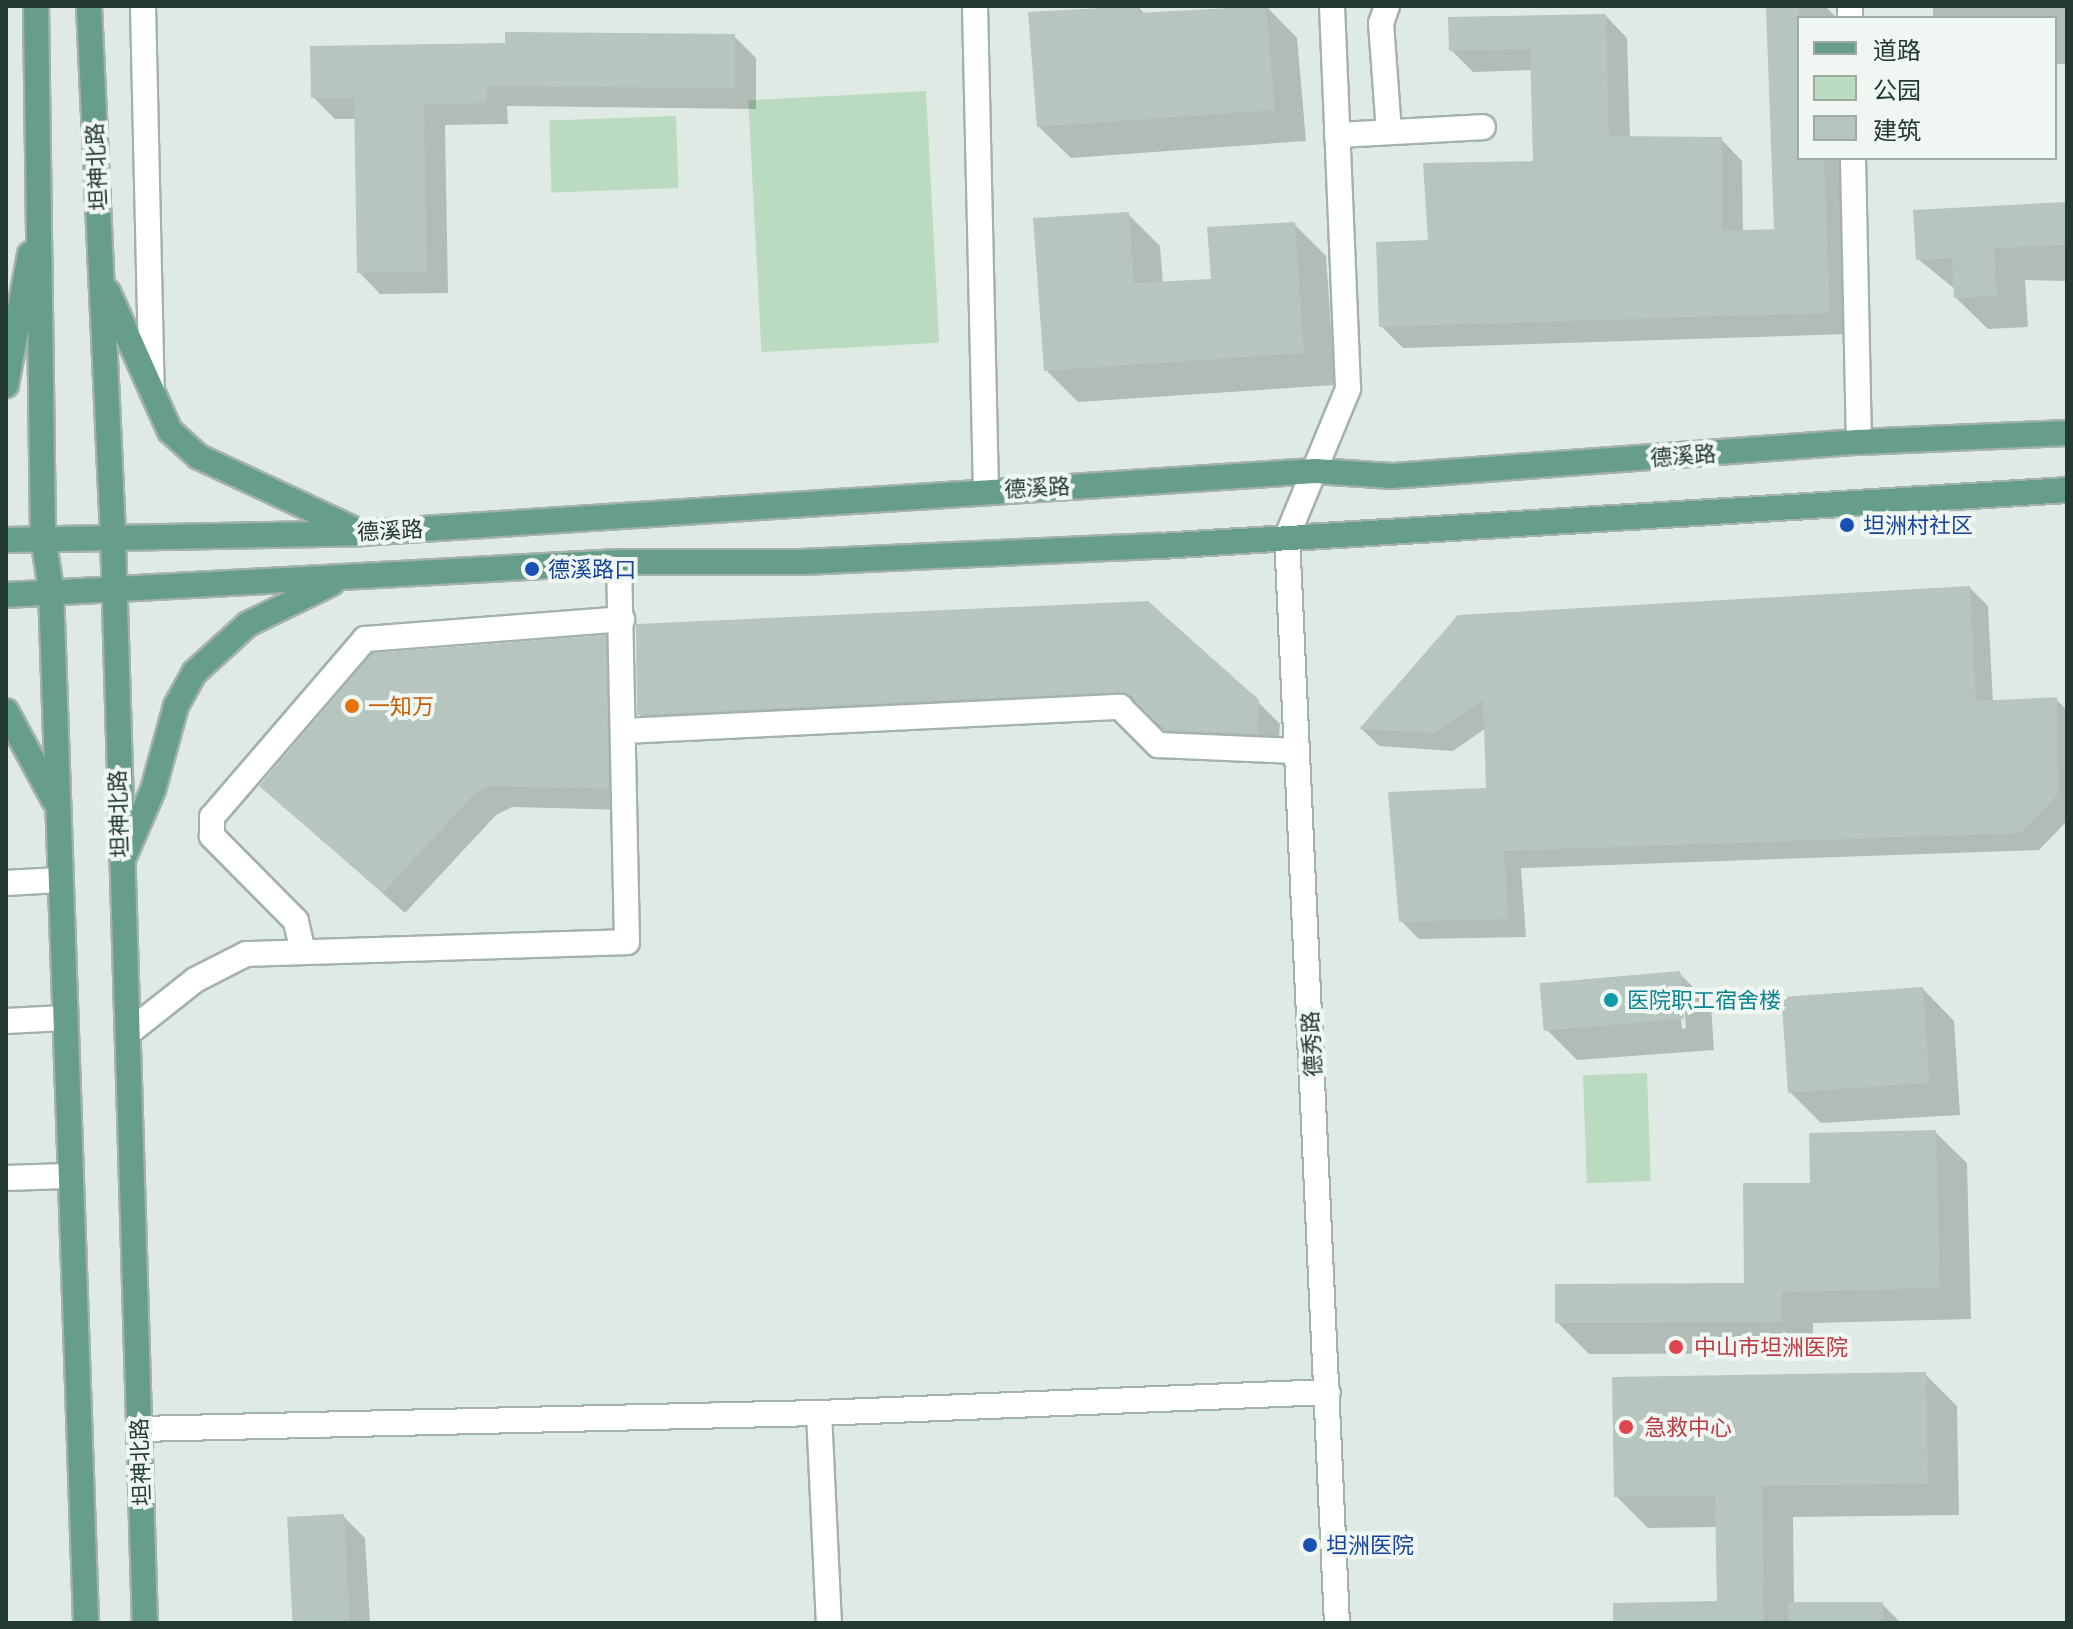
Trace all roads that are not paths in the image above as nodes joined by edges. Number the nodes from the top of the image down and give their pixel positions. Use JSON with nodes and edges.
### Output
{"nodes":[{"id":1,"x":36,"y":6,"type":"edge"},
{"id":2,"x":89,"y":6,"type":"edge"},
{"id":3,"x":143,"y":6,"type":"edge"},
{"id":4,"x":975,"y":6,"type":"edge"},
{"id":5,"x":1332,"y":6,"type":"edge"},
{"id":6,"x":1387,"y":6,"type":"edge"},
{"id":7,"x":1483,"y":127,"type":"dead end"},
{"id":8,"x":1389,"y":132,"type":"junction"},
{"id":9,"x":1337,"y":135,"type":"junction"},
{"id":10,"x":1853,"y":160,"type":"edge"},
{"id":11,"x":41,"y":197,"type":"junction"},
{"id":12,"x":101,"y":275,"type":"junction"},
{"id":13,"x":6,"y":385,"type":"edge"},
{"id":14,"x":152,"y":396,"type":"junction"},
{"id":15,"x":2067,"y":433,"type":"edge"},
{"id":16,"x":1859,"y":442,"type":"junction"},
{"id":17,"x":1315,"y":471,"type":"junction"},
{"id":18,"x":986,"y":490,"type":"junction"},
{"id":19,"x":2067,"y":490,"type":"edge"},
{"id":20,"x":361,"y":533,"type":"junction"},
{"id":21,"x":113,"y":535,"type":"junction"},
{"id":22,"x":1287,"y":536,"type":"junction"},
{"id":23,"x":43,"y":537,"type":"junction"},
{"id":24,"x":6,"y":540,"type":"edge"},
{"id":25,"x":619,"y":562,"type":"junction"},
{"id":26,"x":364,"y":575,"type":"junction"},
{"id":27,"x":111,"y":585,"type":"junction"},
{"id":28,"x":51,"y":589,"type":"junction"},
{"id":29,"x":6,"y":595,"type":"edge"},
{"id":30,"x":622,"y":619,"type":"junction"},
{"id":31,"x":6,"y":711,"type":"edge"},
{"id":32,"x":624,"y":731,"type":"junction"},
{"id":33,"x":1296,"y":751,"type":"junction"},
{"id":34,"x":57,"y":805,"type":"junction"},
{"id":35,"x":119,"y":869,"type":"junction"},
{"id":36,"x":59,"y":880,"type":"junction"},
{"id":37,"x":6,"y":883,"type":"edge"},
{"id":38,"x":303,"y":952,"type":"junction"},
{"id":39,"x":64,"y":1018,"type":"junction"},
{"id":40,"x":6,"y":1021,"type":"edge"},
{"id":41,"x":128,"y":1033,"type":"junction"},
{"id":42,"x":70,"y":1176,"type":"junction"},
{"id":43,"x":6,"y":1178,"type":"edge"},
{"id":44,"x":1328,"y":1392,"type":"junction"},
{"id":45,"x":819,"y":1413,"type":"junction"},
{"id":46,"x":139,"y":1429,"type":"junction"},
{"id":47,"x":86,"y":1623,"type":"edge"},
{"id":48,"x":145,"y":1623,"type":"edge"},
{"id":49,"x":829,"y":1623,"type":"edge"},
{"id":50,"x":1337,"y":1623,"type":"edge"}],
"edges":[{"from":1,"to":11,"type":"main road"},
{"from":2,"to":12,"type":"main road","name":"坦神北路"},
{"from":3,"to":14,"type":"street"},
{"from":4,"to":18,"type":"street"},
{"from":5,"to":9,"type":"street","name":"德秀路"},
{"from":6,"to":8,"type":"street"},
{"from":7,"to":8,"type":"street"},
{"from":8,"to":9,"type":"street"},
{"from":9,"to":17,"type":"street","name":"德秀路"},
{"from":10,"to":16,"type":"street"},
{"from":11,"to":13,"type":"main road"},
{"from":11,"to":23,"type":"main road"},
{"from":12,"to":14,"type":"main road"},
{"from":12,"to":21,"type":"main road","name":"坦神北路"},
{"from":14,"to":20,"type":"main road"},
{"from":15,"to":16,"type":"main road","name":"德溪路"},
{"from":16,"to":17,"type":"main road","name":"德溪路"},
{"from":17,"to":18,"type":"main road","name":"德溪路"},
{"from":17,"to":22,"type":"street","name":"德秀路"},
{"from":18,"to":20,"type":"main road","name":"德溪路"},
{"from":19,"to":22,"type":"main road","name":"德溪路"},
{"from":20,"to":21,"type":"main road","name":"德溪路"},
{"from":21,"to":23,"type":"main road","name":"德溪路"},
{"from":21,"to":27,"type":"main road","name":"坦神北路"},
{"from":22,"to":25,"type":"main road","name":"德溪路"},
{"from":22,"to":33,"type":"street","name":"德秀路"},
{"from":23,"to":24,"type":"main road","name":"德溪路"},
{"from":23,"to":28,"type":"main road"},
{"from":25,"to":26,"type":"main road","name":"德溪路"},
{"from":25,"to":30,"type":"street"},
{"from":26,"to":27,"type":"main road","name":"德溪路"},
{"from":26,"to":35,"type":"main road"},
{"from":27,"to":28,"type":"main road","name":"德溪路"},
{"from":27,"to":35,"type":"main road","name":"坦神北路"},
{"from":28,"to":29,"type":"main road","name":"德溪路"},
{"from":28,"to":34,"type":"main road"},
{"from":30,"to":32,"type":"street"},
{"from":30,"to":38,"type":"street"},
{"from":31,"to":34,"type":"main road"},
{"from":32,"to":33,"type":"street"},
{"from":32,"to":38,"type":"street"},
{"from":33,"to":44,"type":"street","name":"德秀路"},
{"from":34,"to":36,"type":"main road"},
{"from":35,"to":41,"type":"main road","name":"坦神北路"},
{"from":36,"to":37,"type":"street"},
{"from":36,"to":39,"type":"main road"},
{"from":38,"to":41,"type":"street"},
{"from":39,"to":40,"type":"street"},
{"from":39,"to":42,"type":"main road"},
{"from":41,"to":46,"type":"main road","name":"坦神北路"},
{"from":42,"to":43,"type":"street"},
{"from":42,"to":47,"type":"main road"},
{"from":44,"to":45,"type":"street"},
{"from":44,"to":50,"type":"street","name":"德秀路"},
{"from":45,"to":46,"type":"street"},
{"from":45,"to":49,"type":"street"},
{"from":46,"to":48,"type":"main road","name":"坦神北路"}]}
